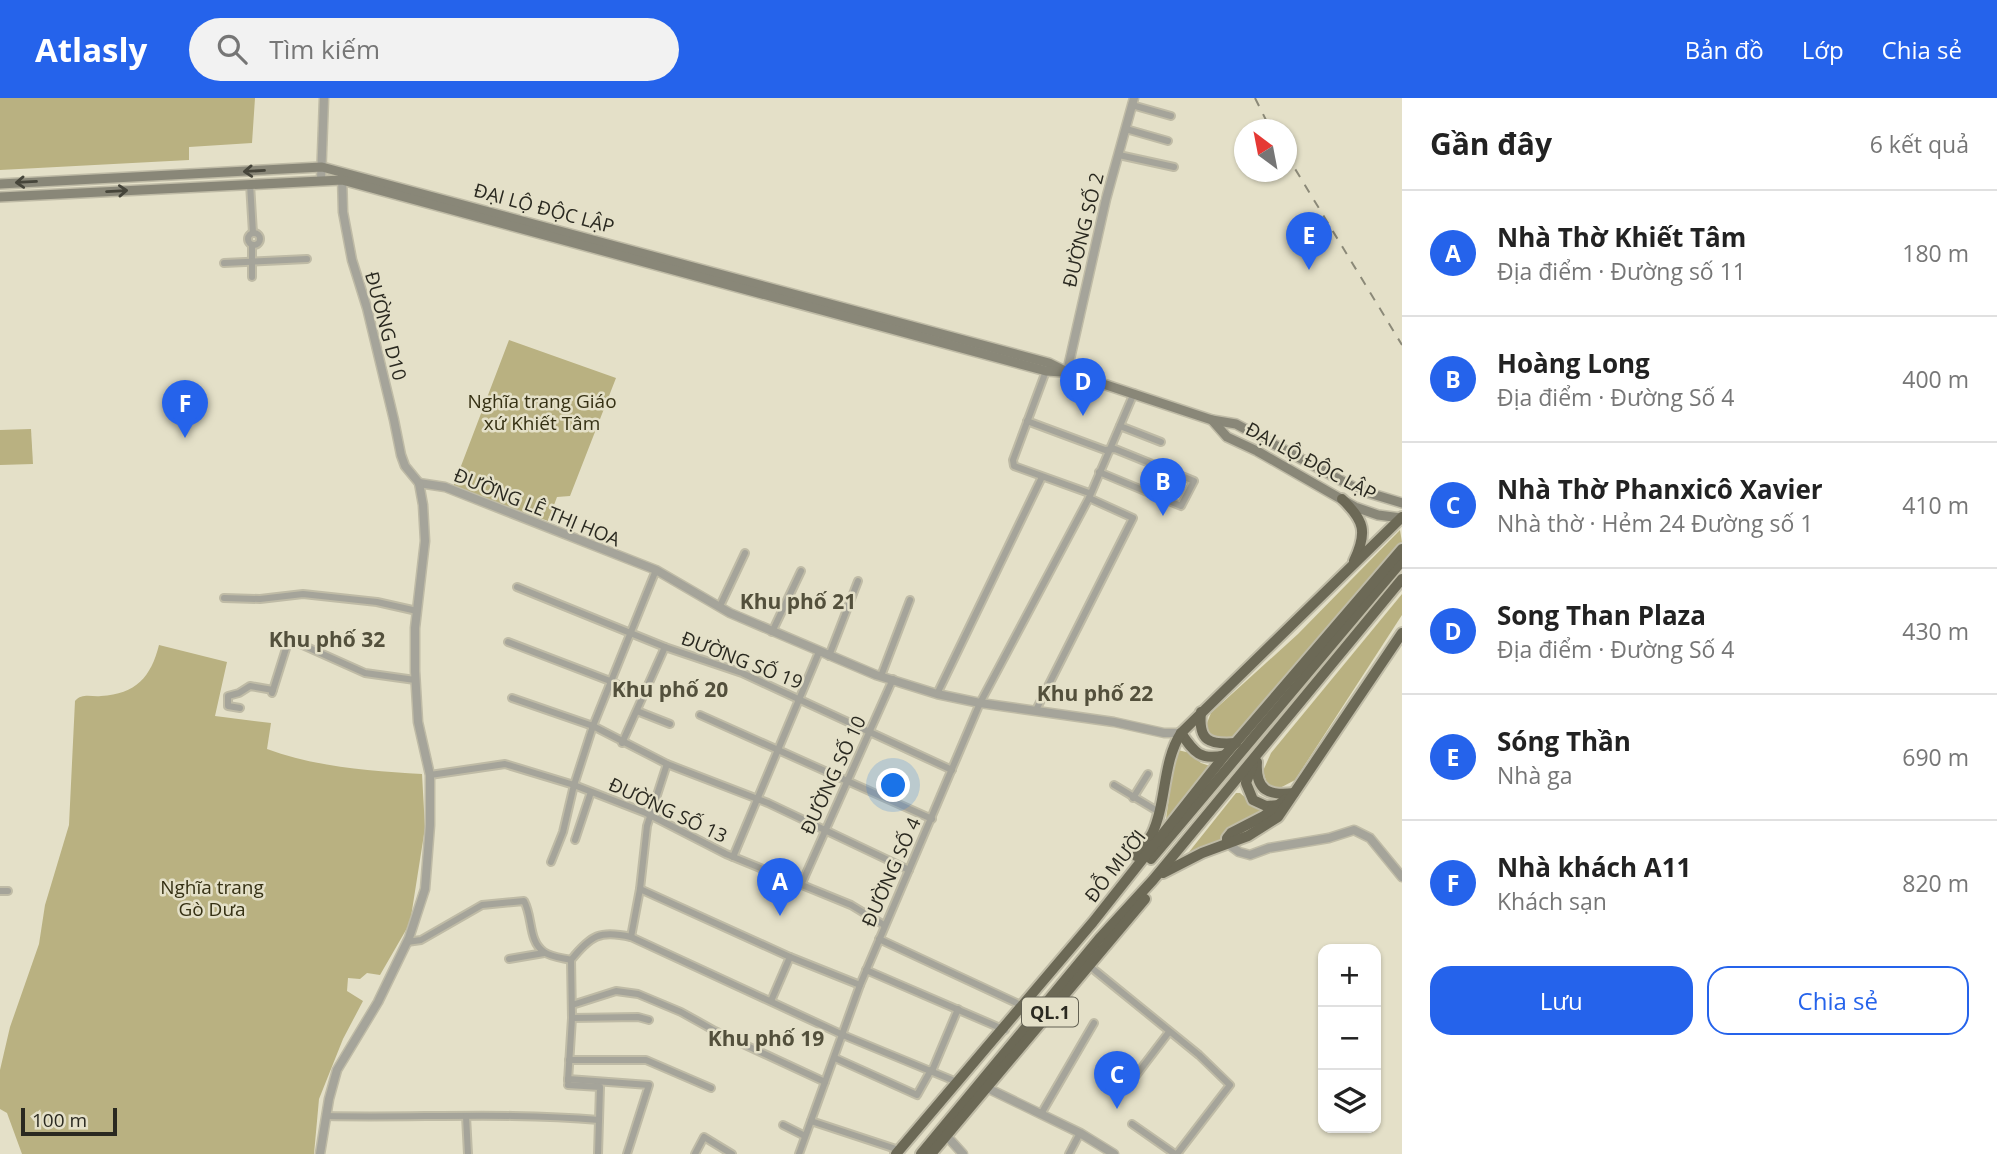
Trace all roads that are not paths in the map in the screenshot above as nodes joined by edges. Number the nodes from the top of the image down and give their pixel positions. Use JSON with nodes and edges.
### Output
{"nodes":[{"id":1,"x":324,"y":98,"type":"edge"},
{"id":2,"x":1133,"y":102,"type":"edge"},
{"id":3,"x":1171,"y":116,"type":"dead end"},
{"id":4,"x":1126,"y":129,"type":"junction"},
{"id":5,"x":1168,"y":141,"type":"dead end"},
{"id":6,"x":1119,"y":155,"type":"junction"},
{"id":7,"x":322,"y":167,"type":"junction"},
{"id":8,"x":1174,"y":167,"type":"dead end"},
{"id":9,"x":342,"y":176,"type":"junction"},
{"id":10,"x":321,"y":180,"type":"junction"},
{"id":11,"x":0,"y":184,"type":"edge"},
{"id":12,"x":250,"y":184,"type":"junction"},
{"id":13,"x":0,"y":197,"type":"edge"},
{"id":14,"x":307,"y":259,"type":"dead end"},
{"id":15,"x":252,"y":262,"type":"junction"},
{"id":16,"x":224,"y":264,"type":"dead end"},
{"id":17,"x":252,"y":277,"type":"dead end"},
{"id":18,"x":1046,"y":371,"type":"junction"},
{"id":19,"x":1067,"y":372,"type":"junction"},
{"id":20,"x":1134,"y":393,"type":"junction"},
{"id":21,"x":1212,"y":420,"type":"junction"},
{"id":22,"x":1027,"y":421,"type":"junction"},
{"id":23,"x":1119,"y":426,"type":"junction"},
{"id":24,"x":1161,"y":442,"type":"dead end"},
{"id":25,"x":1110,"y":449,"type":"junction"},
{"id":26,"x":1099,"y":472,"type":"junction"},
{"id":27,"x":1042,"y":477,"type":"junction"},
{"id":28,"x":418,"y":483,"type":"junction"},
{"id":29,"x":1089,"y":496,"type":"junction"},
{"id":30,"x":1342,"y":499,"type":"junction"},
{"id":31,"x":1402,"y":503,"type":"edge"},
{"id":32,"x":1402,"y":518,"type":"edge"},
{"id":33,"x":1402,"y":549,"type":"edge"},
{"id":34,"x":745,"y":553,"type":"dead end"},
{"id":35,"x":1402,"y":561,"type":"edge"},
{"id":36,"x":656,"y":570,"type":"junction"},
{"id":37,"x":1349,"y":570,"type":"junction"},
{"id":38,"x":801,"y":571,"type":"dead end"},
{"id":39,"x":1402,"y":579,"type":"edge"},
{"id":40,"x":858,"y":581,"type":"dead end"},
{"id":41,"x":517,"y":587,"type":"dead end"},
{"id":42,"x":1402,"y":590,"type":"edge"},
{"id":43,"x":224,"y":598,"type":"dead end"},
{"id":44,"x":910,"y":600,"type":"dead end"},
{"id":45,"x":720,"y":606,"type":"junction"},
{"id":46,"x":1369,"y":609,"type":"junction"},
{"id":47,"x":417,"y":611,"type":"junction"},
{"id":48,"x":1402,"y":624,"type":"edge"},
{"id":49,"x":772,"y":632,"type":"junction"},
{"id":50,"x":1402,"y":633,"type":"edge"},
{"id":51,"x":630,"y":634,"type":"junction"},
{"id":52,"x":508,"y":642,"type":"dead end"},
{"id":53,"x":665,"y":647,"type":"junction"},
{"id":54,"x":819,"y":652,"type":"junction"},
{"id":55,"x":829,"y":656,"type":"junction"},
{"id":56,"x":881,"y":676,"type":"junction"},
{"id":57,"x":893,"y":679,"type":"junction"},
{"id":58,"x":415,"y":680,"type":"junction"},
{"id":59,"x":611,"y":681,"type":"junction"},
{"id":60,"x":937,"y":694,"type":"junction"},
{"id":61,"x":643,"y":696,"type":"junction"},
{"id":62,"x":512,"y":698,"type":"dead end"},
{"id":63,"x":799,"y":699,"type":"junction"},
{"id":64,"x":980,"y":703,"type":"junction"},
{"id":65,"x":240,"y":708,"type":"dead end"},
{"id":66,"x":1036,"y":710,"type":"junction"},
{"id":67,"x":637,"y":711,"type":"junction"},
{"id":68,"x":1201,"y":712,"type":"junction"},
{"id":69,"x":699,"y":715,"type":"dead end"},
{"id":70,"x":670,"y":724,"type":"dead end"},
{"id":71,"x":593,"y":726,"type":"junction"},
{"id":72,"x":870,"y":732,"type":"junction"},
{"id":73,"x":1181,"y":733,"type":"junction"},
{"id":74,"x":622,"y":743,"type":"junction"},
{"id":75,"x":1238,"y":747,"type":"junction"},
{"id":76,"x":778,"y":748,"type":"junction"},
{"id":77,"x":1225,"y":755,"type":"junction"},
{"id":78,"x":1254,"y":762,"type":"junction"},
{"id":79,"x":667,"y":764,"type":"junction"},
{"id":80,"x":952,"y":770,"type":"junction"},
{"id":81,"x":1148,"y":774,"type":"dead end"},
{"id":82,"x":430,"y":775,"type":"junction"},
{"id":83,"x":849,"y":781,"type":"junction"},
{"id":84,"x":574,"y":785,"type":"junction"},
{"id":85,"x":1114,"y":785,"type":"dead end"},
{"id":86,"x":1295,"y":791,"type":"junction"},
{"id":87,"x":591,"y":792,"type":"junction"},
{"id":88,"x":1133,"y":798,"type":"junction"},
{"id":89,"x":758,"y":799,"type":"junction"},
{"id":90,"x":1279,"y":805,"type":"junction"},
{"id":91,"x":1159,"y":812,"type":"junction"},
{"id":92,"x":650,"y":815,"type":"junction"},
{"id":93,"x":932,"y":819,"type":"junction"},
{"id":94,"x":825,"y":830,"type":"junction"},
{"id":95,"x":575,"y":840,"type":"dead end"},
{"id":96,"x":1227,"y":843,"type":"junction"},
{"id":97,"x":733,"y":858,"type":"junction"},
{"id":98,"x":551,"y":862,"type":"dead end"},
{"id":99,"x":909,"y":870,"type":"junction"},
{"id":100,"x":1169,"y":870,"type":"junction"},
{"id":101,"x":1402,"y":877,"type":"edge"},
{"id":102,"x":1153,"y":880,"type":"junction"},
{"id":103,"x":802,"y":885,"type":"junction"},
{"id":104,"x":640,"y":889,"type":"junction"},
{"id":105,"x":0,"y":891,"type":"edge"},
{"id":106,"x":8,"y":891,"type":"dead end"},
{"id":107,"x":1093,"y":922,"type":"junction"},
{"id":108,"x":884,"y":925,"type":"junction"},
{"id":109,"x":1089,"y":935,"type":"junction"},
{"id":110,"x":631,"y":937,"type":"junction"},
{"id":111,"x":879,"y":939,"type":"junction"},
{"id":112,"x":407,"y":942,"type":"junction"},
{"id":113,"x":544,"y":953,"type":"junction"},
{"id":114,"x":790,"y":957,"type":"junction"},
{"id":115,"x":509,"y":960,"type":"dead end"},
{"id":116,"x":571,"y":960,"type":"junction"},
{"id":117,"x":1086,"y":963,"type":"junction"},
{"id":118,"x":866,"y":970,"type":"junction"},
{"id":119,"x":860,"y":985,"type":"junction"},
{"id":120,"x":771,"y":1001,"type":"junction"},
{"id":121,"x":572,"y":1005,"type":"junction"},
{"id":122,"x":1023,"y":1006,"type":"junction"},
{"id":123,"x":958,"y":1009,"type":"junction"},
{"id":124,"x":572,"y":1018,"type":"junction"},
{"id":125,"x":649,"y":1020,"type":"dead end"},
{"id":126,"x":1094,"y":1023,"type":"dead end"},
{"id":127,"x":1004,"y":1030,"type":"junction"},
{"id":128,"x":1169,"y":1032,"type":"junction"},
{"id":129,"x":844,"y":1035,"type":"junction"},
{"id":130,"x":835,"y":1058,"type":"junction"},
{"id":131,"x":569,"y":1060,"type":"junction"},
{"id":132,"x":931,"y":1071,"type":"junction"},
{"id":133,"x":568,"y":1082,"type":"junction"},
{"id":134,"x":825,"y":1082,"type":"junction"},
{"id":135,"x":957,"y":1082,"type":"junction"},
{"id":136,"x":1131,"y":1082,"type":"dead end"},
{"id":137,"x":982,"y":1085,"type":"junction"},
{"id":138,"x":710,"y":1088,"type":"dead end"},
{"id":139,"x":1041,"y":1114,"type":"junction"},
{"id":140,"x":466,"y":1115,"type":"junction"},
{"id":141,"x":326,"y":1116,"type":"junction"},
{"id":142,"x":599,"y":1120,"type":"junction"},
{"id":143,"x":811,"y":1121,"type":"junction"},
{"id":144,"x":1132,"y":1124,"type":"dead end"},
{"id":145,"x":783,"y":1125,"type":"dead end"},
{"id":146,"x":944,"y":1133,"type":"junction"},
{"id":147,"x":1080,"y":1133,"type":"junction"},
{"id":148,"x":805,"y":1136,"type":"junction"},
{"id":149,"x":900,"y":1153,"type":"edge"},
{"id":150,"x":320,"y":1154,"type":"edge"},
{"id":151,"x":468,"y":1154,"type":"edge"},
{"id":152,"x":598,"y":1154,"type":"edge"},
{"id":153,"x":627,"y":1154,"type":"edge"},
{"id":154,"x":695,"y":1154,"type":"edge"},
{"id":155,"x":731,"y":1154,"type":"edge"},
{"id":156,"x":799,"y":1154,"type":"edge"},
{"id":157,"x":921,"y":1154,"type":"edge"},
{"id":158,"x":931,"y":1154,"type":"edge"},
{"id":159,"x":963,"y":1154,"type":"edge"},
{"id":160,"x":1069,"y":1154,"type":"edge"},
{"id":161,"x":1114,"y":1154,"type":"edge"},
{"id":162,"x":1176,"y":1154,"type":"edge"}],
"edges":[{"from":1,"to":7,"type":"street"},
{"from":2,"to":3,"type":"street"},
{"from":2,"to":4,"type":"street","name":"ĐƯỜNG SỐ 2"},
{"from":4,"to":5,"type":"street"},
{"from":4,"to":6,"type":"street","name":"ĐƯỜNG SỐ 2"},
{"from":6,"to":8,"type":"street"},
{"from":6,"to":19,"type":"street","name":"ĐƯỜNG SỐ 2"},
{"from":7,"to":9,"type":"main road","name":"ĐẠI LỘ ĐỘC LẬP"},
{"from":7,"to":10,"type":"street"},
{"from":7,"to":11,"type":"main road","name":"ĐẠI LỘ ĐỘC LẬP","one_way":true},
{"from":9,"to":10,"type":"main road","name":"ĐẠI LỘ ĐỘC LẬP"},
{"from":9,"to":18,"type":"main road","name":"ĐẠI LỘ ĐỘC LẬP"},
{"from":9,"to":19,"type":"main road","name":"ĐẠI LỘ ĐỘC LẬP"},
{"from":9,"to":28,"type":"street","name":"ĐƯỜNG D10"},
{"from":10,"to":12,"type":"main road","name":"ĐẠI LỘ ĐỘC LẬP"},
{"from":13,"to":12,"type":"main road","name":"ĐẠI LỘ ĐỘC LẬP","one_way":true},
{"from":12,"to":15,"type":"street"},
{"from":14,"to":15,"type":"street"},
{"from":15,"to":16,"type":"street"},
{"from":15,"to":17,"type":"street"},
{"from":18,"to":19,"type":"main road","name":"ĐẠI LỘ ĐỘC LẬP"},
{"from":18,"to":22,"type":"street"},
{"from":19,"to":20,"type":"main road","name":"ĐẠI LỘ ĐỘC LẬP"},
{"from":20,"to":21,"type":"main road","name":"ĐẠI LỘ ĐỘC LẬP"},
{"from":20,"to":23,"type":"street","name":"ĐƯỜNG SỐ 4"},
{"from":21,"to":30,"type":"main road","name":"ĐẠI LỘ ĐỘC LẬP"},
{"from":21,"to":31,"type":"main road","name":"ĐẠI LỘ ĐỘC LẬP"},
{"from":22,"to":25,"type":"street"},
{"from":22,"to":27,"type":"street"},
{"from":23,"to":24,"type":"street"},
{"from":23,"to":25,"type":"street","name":"ĐƯỜNG SỐ 4"},
{"from":25,"to":26,"type":"street","name":"ĐƯỜNG SỐ 4"},
{"from":25,"to":26,"type":"street"},
{"from":26,"to":29,"type":"street","name":"ĐƯỜNG SỐ 4"},
{"from":27,"to":29,"type":"street"},
{"from":27,"to":60,"type":"street"},
{"from":28,"to":36,"type":"street","name":"ĐƯỜNG LÊ THỊ HOA"},
{"from":28,"to":47,"type":"street"},
{"from":29,"to":64,"type":"street","name":"ĐƯỜNG SỐ 4"},
{"from":29,"to":66,"type":"street"},
{"from":30,"to":32,"type":"main road","name":"ĐẠI LỘ ĐỘC LẬP"},
{"from":30,"to":37,"type":"highway"},
{"from":32,"to":37,"type":"highway"},
{"from":33,"to":46,"type":"highway","number":"QL.1"},
{"from":34,"to":45,"type":"street"},
{"from":35,"to":46,"type":"highway","number":"QL.1"},
{"from":36,"to":45,"type":"street","name":"ĐƯỜNG LÊ THỊ HOA"},
{"from":36,"to":51,"type":"street"},
{"from":37,"to":68,"type":"highway"},
{"from":38,"to":49,"type":"street"},
{"from":39,"to":46,"type":"highway","number":"QL.1"},
{"from":40,"to":55,"type":"street"},
{"from":41,"to":51,"type":"street","name":"ĐƯỜNG SỐ 19"},
{"from":42,"to":46,"type":"highway","number":"QL.1"},
{"from":43,"to":47,"type":"street"},
{"from":44,"to":56,"type":"street"},
{"from":45,"to":49,"type":"street","name":"ĐƯỜNG LÊ THỊ HOA"},
{"from":46,"to":75,"type":"highway","name":"ĐỖ MƯỜI","number":"QL.1"},
{"from":46,"to":78,"type":"highway","name":"ĐỖ MƯỜI","number":"QL.1"},
{"from":47,"to":58,"type":"street"},
{"from":48,"to":86,"type":"highway"},
{"from":49,"to":54,"type":"street","name":"ĐƯỜNG LÊ THỊ HOA"},
{"from":50,"to":86,"type":"highway"},
{"from":51,"to":53,"type":"street","name":"ĐƯỜNG SỐ 19"},
{"from":51,"to":59,"type":"street"},
{"from":52,"to":59,"type":"street"},
{"from":53,"to":61,"type":"street"},
{"from":53,"to":63,"type":"street","name":"ĐƯỜNG SỐ 19"},
{"from":54,"to":55,"type":"street","name":"ĐƯỜNG LÊ THỊ HOA"},
{"from":54,"to":63,"type":"street"},
{"from":55,"to":56,"type":"street","name":"ĐƯỜNG LÊ THỊ HOA"},
{"from":56,"to":57,"type":"street","name":"ĐƯỜNG LÊ THỊ HOA"},
{"from":57,"to":60,"type":"street","name":"ĐƯỜNG LÊ THỊ HOA"},
{"from":57,"to":72,"type":"street","name":"ĐƯỜNG SỐ 10"},
{"from":58,"to":65,"type":"street"},
{"from":58,"to":82,"type":"street"},
{"from":59,"to":61,"type":"street"},
{"from":59,"to":71,"type":"street"},
{"from":60,"to":64,"type":"street","name":"ĐƯỜNG LÊ THỊ HOA"},
{"from":61,"to":67,"type":"street"},
{"from":62,"to":71,"type":"street"},
{"from":63,"to":72,"type":"street","name":"ĐƯỜNG SỐ 19"},
{"from":63,"to":76,"type":"street"},
{"from":64,"to":66,"type":"street","name":"ĐƯỜNG LÊ THỊ HOA"},
{"from":64,"to":80,"type":"street","name":"ĐƯỜNG SỐ 4"},
{"from":66,"to":73,"type":"street","name":"ĐƯỜNG LÊ THỊ HOA"},
{"from":67,"to":70,"type":"street"},
{"from":67,"to":74,"type":"street"},
{"from":68,"to":73,"type":"highway"},
{"from":68,"to":75,"type":"highway"},
{"from":69,"to":76,"type":"street"},
{"from":71,"to":74,"type":"street"},
{"from":71,"to":84,"type":"street"},
{"from":72,"to":80,"type":"street","name":"ĐƯỜNG SỐ 19"},
{"from":72,"to":83,"type":"street","name":"ĐƯỜNG SỐ 10"},
{"from":73,"to":77,"type":"highway"},
{"from":73,"to":91,"type":"highway"},
{"from":74,"to":79,"type":"street"},
{"from":75,"to":77,"type":"highway"},
{"from":75,"to":109,"type":"highway","name":"ĐỖ MƯỜI","number":"QL.1"},
{"from":76,"to":83,"type":"street"},
{"from":76,"to":89,"type":"street"},
{"from":77,"to":107,"type":"highway","name":"ĐỖ MƯỜI","number":"QL.1"},
{"from":78,"to":86,"type":"highway"},
{"from":78,"to":90,"type":"highway"},
{"from":78,"to":100,"type":"highway","name":"ĐỖ MƯỜI","number":"QL.1"},
{"from":78,"to":102,"type":"highway","name":"ĐỖ MƯỜI","number":"QL.1"},
{"from":79,"to":89,"type":"street"},
{"from":79,"to":92,"type":"street"},
{"from":80,"to":93,"type":"street","name":"ĐƯỜNG SỐ 4"},
{"from":81,"to":88,"type":"street"},
{"from":82,"to":84,"type":"street","name":"ĐƯỜNG SỐ 13"},
{"from":82,"to":112,"type":"street"},
{"from":83,"to":93,"type":"street"},
{"from":83,"to":94,"type":"street","name":"ĐƯỜNG SỐ 10"},
{"from":84,"to":87,"type":"street","name":"ĐƯỜNG SỐ 13"},
{"from":84,"to":98,"type":"street"},
{"from":85,"to":88,"type":"street"},
{"from":86,"to":90,"type":"highway"},
{"from":86,"to":96,"type":"highway"},
{"from":87,"to":92,"type":"street","name":"ĐƯỜNG SỐ 13"},
{"from":87,"to":95,"type":"street"},
{"from":88,"to":91,"type":"street"},
{"from":89,"to":94,"type":"street"},
{"from":89,"to":97,"type":"street"},
{"from":90,"to":96,"type":"highway"},
{"from":91,"to":107,"type":"highway"},
{"from":92,"to":97,"type":"street","name":"ĐƯỜNG SỐ 13"},
{"from":92,"to":104,"type":"street"},
{"from":93,"to":99,"type":"street","name":"ĐƯỜNG SỐ 4"},
{"from":94,"to":99,"type":"street"},
{"from":94,"to":103,"type":"street","name":"ĐƯỜNG SỐ 10"},
{"from":96,"to":100,"type":"highway"},
{"from":96,"to":101,"type":"street"},
{"from":97,"to":103,"type":"street","name":"ĐƯỜNG SỐ 13"},
{"from":99,"to":108,"type":"street","name":"ĐƯỜNG SỐ 4"},
{"from":100,"to":102,"type":"highway"},
{"from":100,"to":117,"type":"highway","name":"ĐỖ MƯỜI","number":"QL.1"},
{"from":102,"to":117,"type":"highway","name":"ĐỖ MƯỜI","number":"QL.1"},
{"from":103,"to":108,"type":"street","name":"ĐƯỜNG SỐ 13"},
{"from":104,"to":110,"type":"street"},
{"from":104,"to":114,"type":"street"},
{"from":105,"to":106,"type":"street"},
{"from":107,"to":109,"type":"highway"},
{"from":107,"to":122,"type":"highway","name":"ĐỖ MƯỜI","number":"QL.1"},
{"from":108,"to":111,"type":"street","name":"ĐƯỜNG SỐ 4"},
{"from":109,"to":122,"type":"highway","name":"ĐỖ MƯỜI","number":"QL.1"},
{"from":110,"to":116,"type":"street"},
{"from":110,"to":120,"type":"street"},
{"from":111,"to":118,"type":"street","name":"ĐƯỜNG SỐ 4"},
{"from":111,"to":122,"type":"street"},
{"from":112,"to":113,"type":"street"},
{"from":112,"to":141,"type":"street"},
{"from":113,"to":115,"type":"street"},
{"from":113,"to":116,"type":"street"},
{"from":114,"to":119,"type":"street"},
{"from":114,"to":120,"type":"street"},
{"from":116,"to":121,"type":"street"},
{"from":117,"to":128,"type":"street"},
{"from":117,"to":137,"type":"highway","name":"ĐỖ MƯỜI","number":"QL.1"},
{"from":118,"to":119,"type":"street","name":"ĐƯỜNG SỐ 4"},
{"from":118,"to":123,"type":"street"},
{"from":119,"to":129,"type":"street","name":"ĐƯỜNG SỐ 4"},
{"from":120,"to":129,"type":"street"},
{"from":121,"to":124,"type":"street"},
{"from":121,"to":134,"type":"street"},
{"from":122,"to":127,"type":"highway","name":"ĐỖ MƯỜI","number":"QL.1"},
{"from":123,"to":127,"type":"street"},
{"from":123,"to":132,"type":"street"},
{"from":124,"to":125,"type":"street"},
{"from":124,"to":131,"type":"street"},
{"from":126,"to":139,"type":"street"},
{"from":127,"to":135,"type":"highway","name":"ĐỖ MƯỜI","number":"QL.1"},
{"from":127,"to":149,"type":"highway","name":"ĐỖ MƯỜI","number":"QL.1"},
{"from":128,"to":136,"type":"street"},
{"from":128,"to":162,"type":"street"},
{"from":129,"to":130,"type":"street","name":"ĐƯỜNG SỐ 4"},
{"from":129,"to":132,"type":"street"},
{"from":130,"to":132,"type":"street"},
{"from":130,"to":134,"type":"street","name":"ĐƯỜNG SỐ 4"},
{"from":131,"to":133,"type":"street"},
{"from":131,"to":138,"type":"street"},
{"from":132,"to":135,"type":"street"},
{"from":133,"to":142,"type":"street"},
{"from":133,"to":153,"type":"street"},
{"from":134,"to":143,"type":"street","name":"ĐƯỜNG SỐ 4"},
{"from":135,"to":149,"type":"highway","name":"ĐỖ MƯỜI","number":"QL.1"},
{"from":137,"to":139,"type":"street"},
{"from":137,"to":146,"type":"highway","name":"ĐỖ MƯỜI","number":"QL.1"},
{"from":139,"to":147,"type":"street"},
{"from":140,"to":141,"type":"street"},
{"from":140,"to":142,"type":"street"},
{"from":140,"to":151,"type":"street"},
{"from":141,"to":150,"type":"street"},
{"from":142,"to":152,"type":"street"},
{"from":143,"to":148,"type":"street","name":"ĐƯỜNG SỐ 4"},
{"from":143,"to":149,"type":"street"},
{"from":144,"to":162,"type":"street"},
{"from":145,"to":148,"type":"street"},
{"from":146,"to":157,"type":"highway","name":"ĐỖ MƯỜI","number":"QL.1"},
{"from":146,"to":158,"type":"highway","name":"ĐỖ MƯỜI","number":"QL.1"},
{"from":146,"to":159,"type":"street"},
{"from":147,"to":160,"type":"street"},
{"from":147,"to":161,"type":"street"},
{"from":148,"to":156,"type":"street","name":"ĐƯỜNG SỐ 4"},
{"from":154,"to":155,"type":"street"}]}
